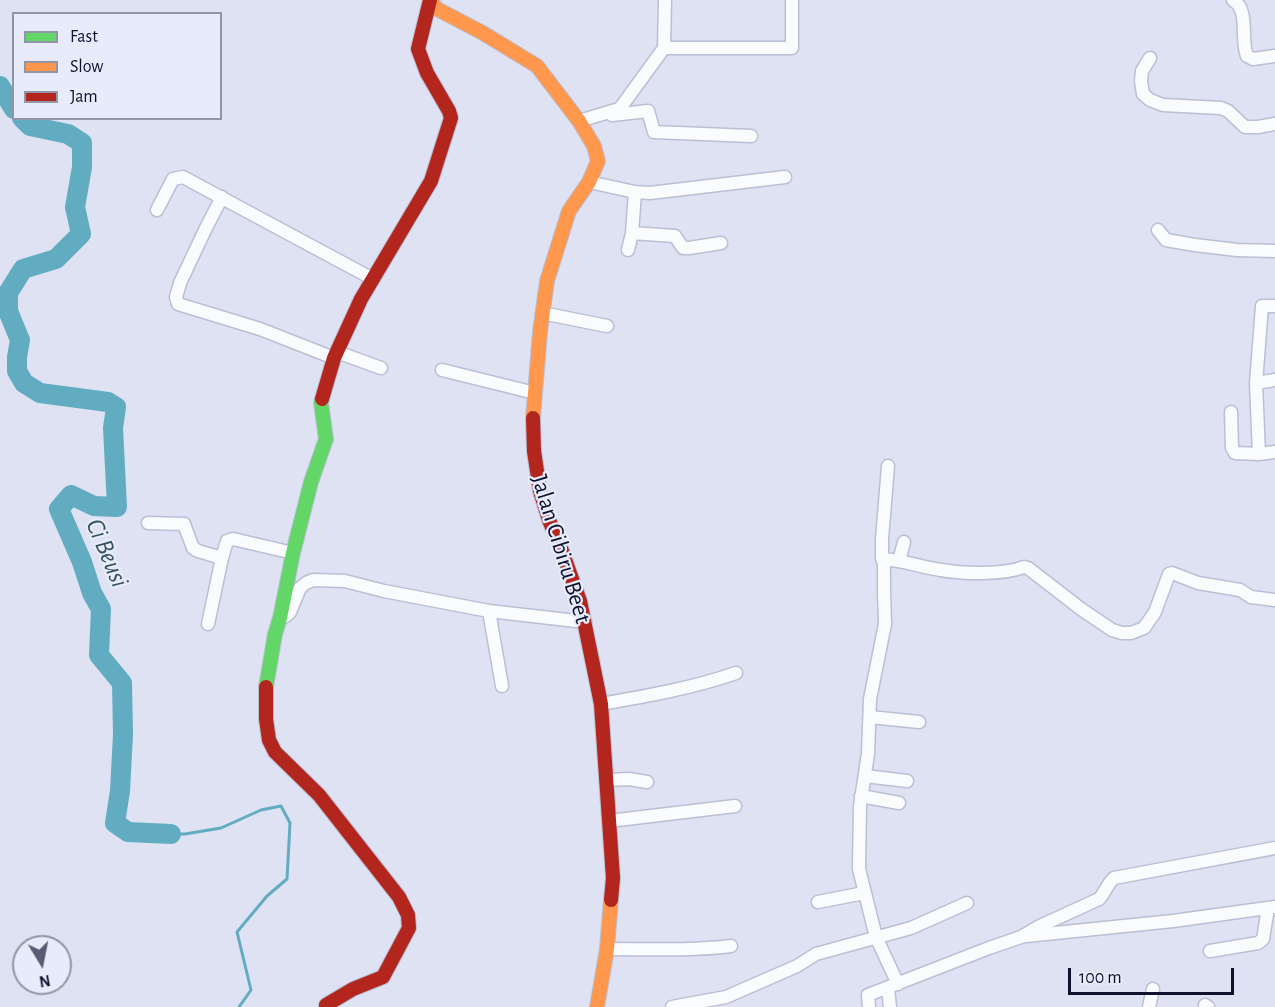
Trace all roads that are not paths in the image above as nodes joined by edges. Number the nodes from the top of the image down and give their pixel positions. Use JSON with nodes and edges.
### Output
{"nodes":[{"id":1,"x":431,"y":0,"type":"edge"},
{"id":2,"x":665,"y":0,"type":"edge"},
{"id":3,"x":792,"y":0,"type":"edge"},
{"id":4,"x":1233,"y":0,"type":"edge"},
{"id":5,"x":664,"y":48,"type":"junction"},
{"id":6,"x":1275,"y":57,"type":"edge"},
{"id":7,"x":1150,"y":58,"type":"dead end"},
{"id":8,"x":604,"y":113,"type":"junction"},
{"id":9,"x":579,"y":121,"type":"junction"},
{"id":10,"x":1275,"y":124,"type":"edge"},
{"id":11,"x":751,"y":136,"type":"dead end"},
{"id":12,"x":785,"y":177,"type":"dead end"},
{"id":13,"x":589,"y":182,"type":"junction"},
{"id":14,"x":635,"y":192,"type":"junction"},
{"id":15,"x":222,"y":197,"type":"junction"},
{"id":16,"x":157,"y":210,"type":"dead end"},
{"id":17,"x":1158,"y":230,"type":"dead end"},
{"id":18,"x":632,"y":233,"type":"junction"},
{"id":19,"x":721,"y":243,"type":"dead end"},
{"id":20,"x":628,"y":250,"type":"dead end"},
{"id":21,"x":1275,"y":251,"type":"edge"},
{"id":22,"x":373,"y":279,"type":"junction"},
{"id":23,"x":1275,"y":306,"type":"edge"},
{"id":24,"x":542,"y":313,"type":"junction"},
{"id":25,"x":607,"y":326,"type":"dead end"},
{"id":26,"x":335,"y":355,"type":"junction"},
{"id":27,"x":381,"y":368,"type":"dead end"},
{"id":28,"x":442,"y":370,"type":"dead end"},
{"id":29,"x":1275,"y":380,"type":"edge"},
{"id":30,"x":1256,"y":383,"type":"junction"},
{"id":31,"x":535,"y":393,"type":"junction"},
{"id":32,"x":1231,"y":412,"type":"dead end"},
{"id":33,"x":1275,"y":452,"type":"edge"},
{"id":34,"x":1259,"y":454,"type":"junction"},
{"id":35,"x":888,"y":465,"type":"dead end"},
{"id":36,"x":148,"y":523,"type":"dead end"},
{"id":37,"x":904,"y":542,"type":"dead end"},
{"id":38,"x":292,"y":553,"type":"junction"},
{"id":39,"x":222,"y":558,"type":"junction"},
{"id":40,"x":886,"y":559,"type":"junction"},
{"id":41,"x":899,"y":561,"type":"junction"},
{"id":42,"x":1275,"y":600,"type":"edge"},
{"id":43,"x":489,"y":611,"type":"junction"},
{"id":44,"x":280,"y":618,"type":"junction"},
{"id":45,"x":585,"y":622,"type":"junction"},
{"id":46,"x":208,"y":624,"type":"dead end"},
{"id":47,"x":736,"y":673,"type":"dead end"},
{"id":48,"x":502,"y":686,"type":"dead end"},
{"id":49,"x":601,"y":704,"type":"junction"},
{"id":50,"x":870,"y":717,"type":"junction"},
{"id":51,"x":919,"y":722,"type":"dead end"},
{"id":52,"x":865,"y":776,"type":"junction"},
{"id":53,"x":607,"y":780,"type":"junction"},
{"id":54,"x":907,"y":781,"type":"dead end"},
{"id":55,"x":647,"y":782,"type":"dead end"},
{"id":56,"x":861,"y":796,"type":"junction"},
{"id":57,"x":899,"y":802,"type":"dead end"},
{"id":58,"x":735,"y":806,"type":"dead end"},
{"id":59,"x":609,"y":821,"type":"junction"},
{"id":60,"x":1275,"y":848,"type":"edge"},
{"id":61,"x":864,"y":893,"type":"junction"},
{"id":62,"x":818,"y":902,"type":"dead end"},
{"id":63,"x":967,"y":903,"type":"dead end"},
{"id":64,"x":1272,"y":908,"type":"edge"},
{"id":65,"x":876,"y":937,"type":"junction"},
{"id":66,"x":1021,"y":937,"type":"junction"},
{"id":67,"x":731,"y":946,"type":"dead end"},
{"id":68,"x":607,"y":949,"type":"junction"},
{"id":69,"x":1210,"y":951,"type":"dead end"},
{"id":70,"x":893,"y":986,"type":"junction"},
{"id":71,"x":1153,"y":990,"type":"dead end"},
{"id":72,"x":326,"y":1005,"type":"dead end"},
{"id":73,"x":597,"y":1007,"type":"edge"},
{"id":74,"x":672,"y":1007,"type":"edge"},
{"id":75,"x":870,"y":1007,"type":"edge"},
{"id":76,"x":890,"y":1007,"type":"edge"},
{"id":77,"x":1149,"y":1007,"type":"edge"}],
"edges":[{"from":1,"to":9,"type":"street","name":"Jalan Cibiru Beet"},
{"from":1,"to":22,"type":"street"},
{"from":2,"to":5,"type":"street"},
{"from":3,"to":5,"type":"street"},
{"from":4,"to":6,"type":"street"},
{"from":5,"to":8,"type":"street"},
{"from":7,"to":10,"type":"street"},
{"from":8,"to":9,"type":"street"},
{"from":8,"to":11,"type":"street"},
{"from":9,"to":13,"type":"street","name":"Jalan Cibiru Beet"},
{"from":12,"to":14,"type":"street"},
{"from":13,"to":14,"type":"street"},
{"from":13,"to":24,"type":"street","name":"Jalan Cibiru Beet"},
{"from":14,"to":18,"type":"street"},
{"from":15,"to":16,"type":"street"},
{"from":15,"to":22,"type":"street"},
{"from":15,"to":26,"type":"street"},
{"from":17,"to":21,"type":"street"},
{"from":18,"to":19,"type":"street"},
{"from":18,"to":20,"type":"street"},
{"from":22,"to":26,"type":"street"},
{"from":23,"to":30,"type":"street"},
{"from":24,"to":25,"type":"street"},
{"from":24,"to":31,"type":"street","name":"Jalan Cibiru Beet"},
{"from":26,"to":27,"type":"street"},
{"from":26,"to":38,"type":"street"},
{"from":28,"to":31,"type":"street"},
{"from":29,"to":30,"type":"street"},
{"from":30,"to":34,"type":"street"},
{"from":31,"to":45,"type":"street","name":"Jalan Cibiru Beet"},
{"from":32,"to":34,"type":"street"},
{"from":33,"to":34,"type":"street"},
{"from":35,"to":40,"type":"street"},
{"from":36,"to":39,"type":"street"},
{"from":37,"to":41,"type":"street"},
{"from":38,"to":39,"type":"street"},
{"from":38,"to":44,"type":"street"},
{"from":39,"to":46,"type":"street"},
{"from":40,"to":41,"type":"street"},
{"from":40,"to":50,"type":"street"},
{"from":41,"to":42,"type":"street"},
{"from":43,"to":44,"type":"street"},
{"from":43,"to":45,"type":"street"},
{"from":43,"to":48,"type":"street"},
{"from":44,"to":72,"type":"street"},
{"from":45,"to":49,"type":"street","name":"Jalan Cibiru Beet"},
{"from":47,"to":49,"type":"street"},
{"from":49,"to":53,"type":"street","name":"Jalan Cibiru Beet"},
{"from":50,"to":51,"type":"street"},
{"from":50,"to":52,"type":"street"},
{"from":52,"to":54,"type":"street"},
{"from":52,"to":56,"type":"street"},
{"from":53,"to":55,"type":"street"},
{"from":53,"to":59,"type":"street","name":"Jalan Cibiru Beet"},
{"from":56,"to":57,"type":"street"},
{"from":56,"to":61,"type":"street"},
{"from":58,"to":59,"type":"street"},
{"from":59,"to":68,"type":"street","name":"Jalan Cibiru Beet"},
{"from":60,"to":66,"type":"street"},
{"from":61,"to":62,"type":"street"},
{"from":61,"to":65,"type":"street"},
{"from":63,"to":65,"type":"street"},
{"from":64,"to":66,"type":"street"},
{"from":64,"to":69,"type":"street"},
{"from":65,"to":70,"type":"street"},
{"from":65,"to":74,"type":"street"},
{"from":66,"to":70,"type":"street"},
{"from":67,"to":68,"type":"street"},
{"from":68,"to":73,"type":"street","name":"Jalan Cibiru Beet"},
{"from":70,"to":75,"type":"street"},
{"from":70,"to":76,"type":"street"},
{"from":71,"to":77,"type":"street"}]}
